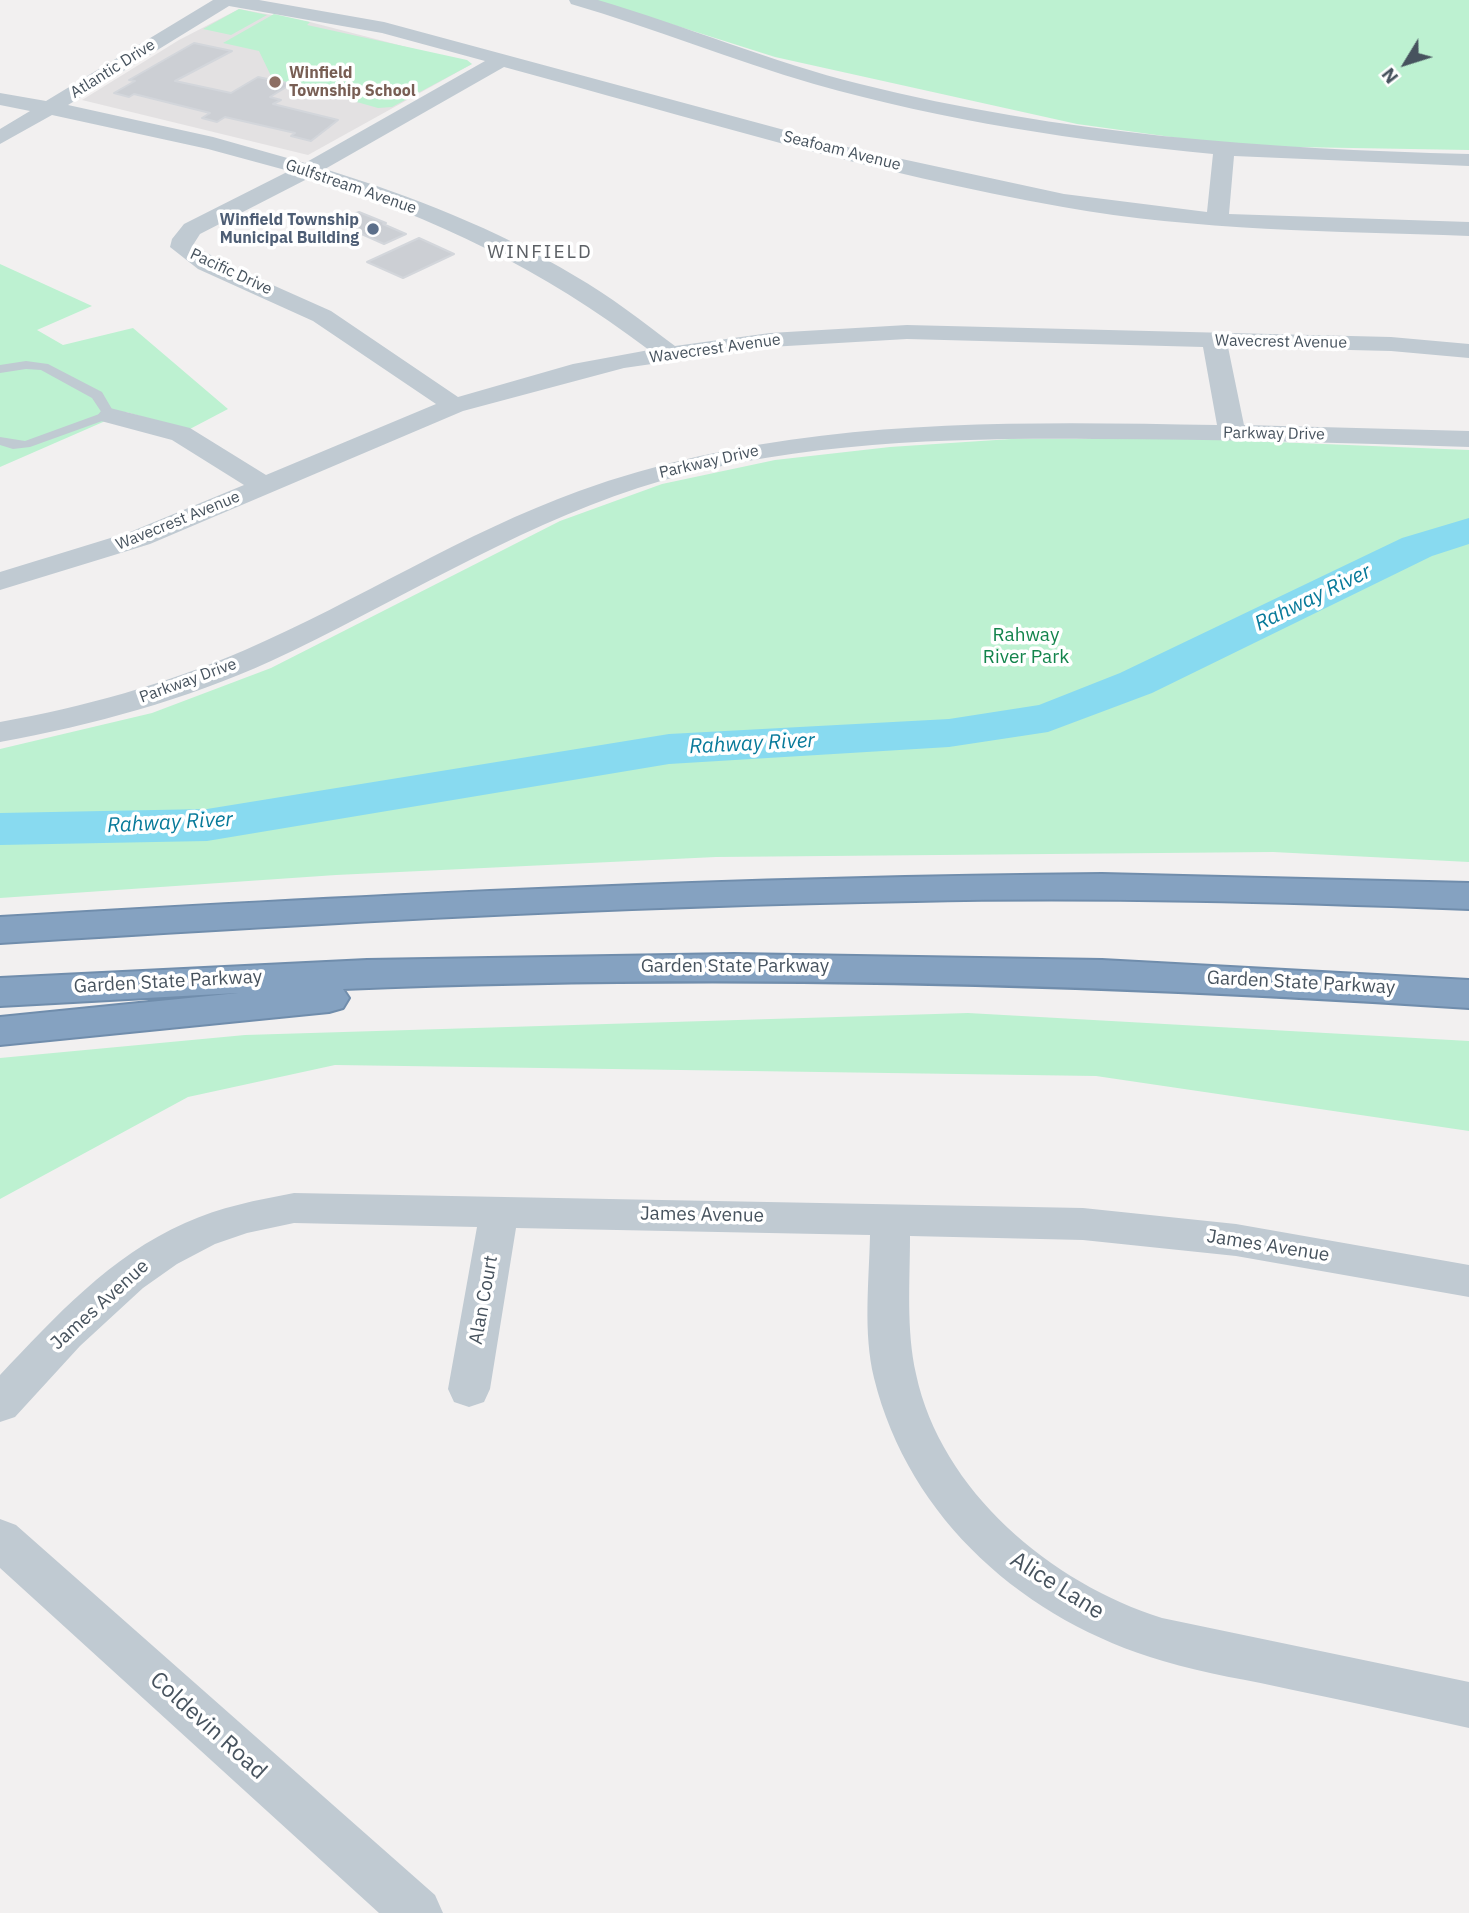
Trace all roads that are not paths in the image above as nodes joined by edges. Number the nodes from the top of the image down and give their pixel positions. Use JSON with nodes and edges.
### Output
{"nodes":[{"id":1,"x":227,"y":0,"type":"edge"},
{"id":2,"x":578,"y":0,"type":"edge"},
{"id":3,"x":502,"y":60,"type":"junction"},
{"id":4,"x":0,"y":99,"type":"edge"},
{"id":5,"x":50,"y":108,"type":"junction"},
{"id":6,"x":0,"y":138,"type":"edge"},
{"id":7,"x":1224,"y":151,"type":"junction"},
{"id":8,"x":1469,"y":160,"type":"edge"},
{"id":9,"x":306,"y":171,"type":"junction"},
{"id":10,"x":1217,"y":220,"type":"junction"},
{"id":11,"x":1469,"y":229,"type":"edge"},
{"id":12,"x":1214,"y":340,"type":"junction"},
{"id":13,"x":1469,"y":351,"type":"edge"},
{"id":14,"x":670,"y":354,"type":"junction"},
{"id":15,"x":0,"y":369,"type":"edge"},
{"id":16,"x":454,"y":406,"type":"junction"},
{"id":17,"x":110,"y":416,"type":"junction"},
{"id":18,"x":1232,"y":433,"type":"junction"},
{"id":19,"x":1469,"y":439,"type":"edge"},
{"id":20,"x":0,"y":441,"type":"edge"},
{"id":21,"x":265,"y":486,"type":"junction"},
{"id":22,"x":0,"y":581,"type":"edge"},
{"id":23,"x":0,"y":732,"type":"edge"},
{"id":24,"x":1469,"y":897,"type":"edge"},
{"id":25,"x":0,"y":930,"type":"edge"},
{"id":26,"x":738,"y":967,"type":"junction"},
{"id":27,"x":0,"y":992,"type":"edge"},
{"id":28,"x":1469,"y":994,"type":"edge"},
{"id":29,"x":0,"y":1031,"type":"edge"},
{"id":30,"x":499,"y":1212,"type":"junction"},
{"id":31,"x":890,"y":1218,"type":"junction"},
{"id":32,"x":1469,"y":1281,"type":"edge"},
{"id":33,"x":469,"y":1389,"type":"dead end"},
{"id":34,"x":0,"y":1404,"type":"edge"},
{"id":35,"x":0,"y":1539,"type":"edge"},
{"id":36,"x":1469,"y":1705,"type":"edge"},
{"id":37,"x":417,"y":1913,"type":"edge"}],
"edges":[{"from":1,"to":3,"type":"street","name":"Seafoam Avenue"},
{"from":1,"to":5,"type":"street","name":"Atlantic Drive"},
{"from":2,"to":7,"type":"street"},
{"from":3,"to":9,"type":"street","name":"Pacific Drive"},
{"from":3,"to":10,"type":"street","name":"Seafoam Avenue"},
{"from":4,"to":5,"type":"street","name":"Gulfstream Avenue"},
{"from":5,"to":6,"type":"street","name":"Atlantic Drive"},
{"from":5,"to":9,"type":"street","name":"Gulfstream Avenue"},
{"from":7,"to":8,"type":"street"},
{"from":7,"to":10,"type":"street"},
{"from":9,"to":14,"type":"street","name":"Gulfstream Avenue"},
{"from":9,"to":16,"type":"street","name":"Pacific Drive"},
{"from":10,"to":11,"type":"street","name":"Seafoam Avenue"},
{"from":12,"to":13,"type":"street","name":"Wavecrest Avenue"},
{"from":12,"to":14,"type":"street","name":"Wavecrest Avenue"},
{"from":12,"to":18,"type":"street"},
{"from":14,"to":16,"type":"street","name":"Wavecrest Avenue"},
{"from":15,"to":17,"type":"lane"},
{"from":16,"to":21,"type":"street","name":"Wavecrest Avenue"},
{"from":17,"to":20,"type":"lane"},
{"from":17,"to":21,"type":"street"},
{"from":18,"to":19,"type":"street","name":"Parkway Drive"},
{"from":18,"to":23,"type":"street","name":"Parkway Drive"},
{"from":21,"to":22,"type":"street","name":"Wavecrest Avenue"},
{"from":24,"to":25,"type":"highway"},
{"from":26,"to":27,"type":"highway","name":"Garden State Parkway"},
{"from":26,"to":28,"type":"highway","name":"Garden State Parkway"},
{"from":26,"to":29,"type":"highway"},
{"from":30,"to":31,"type":"street","name":"James Avenue"},
{"from":30,"to":33,"type":"street","name":"Alan Court"},
{"from":30,"to":34,"type":"street","name":"James Avenue"},
{"from":31,"to":32,"type":"street","name":"James Avenue"},
{"from":31,"to":36,"type":"street","name":"Alice Lane"},
{"from":35,"to":37,"type":"street","name":"Coldevin Road"}]}
